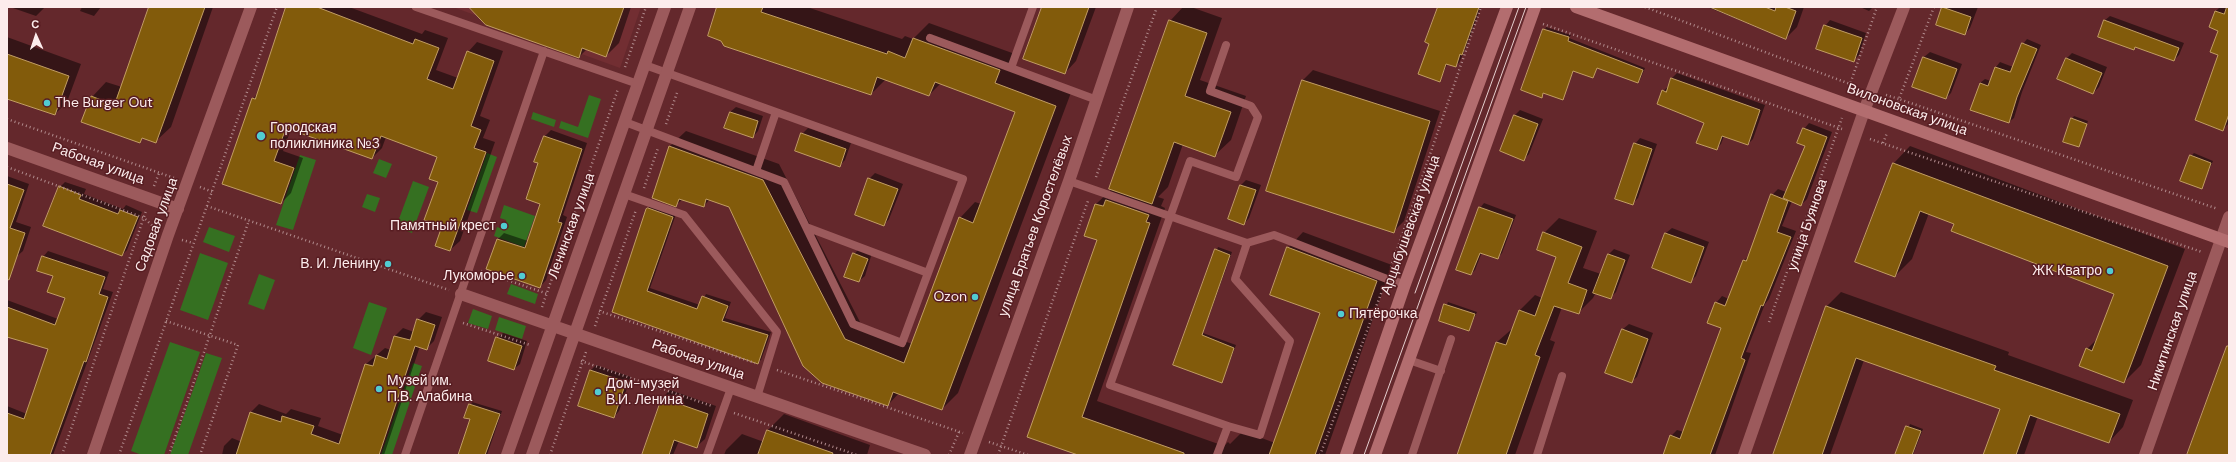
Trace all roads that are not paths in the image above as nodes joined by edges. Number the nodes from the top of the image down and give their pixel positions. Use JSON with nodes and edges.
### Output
{"nodes":[{"id":1,"x":251,"y":7,"type":"edge"},
{"id":2,"x":416,"y":7,"type":"edge"},
{"id":3,"x":665,"y":7,"type":"edge"},
{"id":4,"x":690,"y":7,"type":"edge"},
{"id":5,"x":1033,"y":7,"type":"edge"},
{"id":6,"x":1128,"y":7,"type":"edge"},
{"id":7,"x":1507,"y":7,"type":"edge"},
{"id":8,"x":1536,"y":7,"type":"edge"},
{"id":9,"x":1576,"y":7,"type":"edge"},
{"id":10,"x":1904,"y":7,"type":"edge"},
{"id":11,"x":930,"y":38,"type":"dead end"},
{"id":12,"x":1226,"y":45,"type":"dead end"},
{"id":13,"x":544,"y":51,"type":"junction"},
{"id":14,"x":645,"y":65,"type":"junction"},
{"id":15,"x":1011,"y":68,"type":"junction"},
{"id":16,"x":668,"y":73,"type":"junction"},
{"id":17,"x":638,"y":84,"type":"junction"},
{"id":18,"x":1097,"y":100,"type":"junction"},
{"id":19,"x":1864,"y":111,"type":"junction"},
{"id":20,"x":776,"y":112,"type":"junction"},
{"id":21,"x":626,"y":122,"type":"junction"},
{"id":22,"x":648,"y":130,"type":"junction"},
{"id":23,"x":7,"y":148,"type":"edge"},
{"id":24,"x":756,"y":171,"type":"junction"},
{"id":25,"x":1069,"y":181,"type":"junction"},
{"id":26,"x":624,"y":194,"type":"junction"},
{"id":27,"x":178,"y":209,"type":"junction"},
{"id":28,"x":2226,"y":214,"type":"edge"},
{"id":29,"x":1170,"y":216,"type":"junction"},
{"id":30,"x":806,"y":228,"type":"junction"},
{"id":31,"x":2225,"y":240,"type":"edge"},
{"id":32,"x":1247,"y":243,"type":"junction"},
{"id":33,"x":928,"y":272,"type":"junction"},
{"id":34,"x":1405,"y":284,"type":"junction"},
{"id":35,"x":461,"y":294,"type":"junction"},
{"id":36,"x":552,"y":326,"type":"junction"},
{"id":37,"x":574,"y":333,"type":"junction"},
{"id":38,"x":1451,"y":339,"type":"dead end"},
{"id":39,"x":1409,"y":360,"type":"junction"},
{"id":40,"x":1440,"y":371,"type":"junction"},
{"id":41,"x":1562,"y":376,"type":"dead end"},
{"id":42,"x":731,"y":388,"type":"junction"},
{"id":43,"x":757,"y":397,"type":"junction"},
{"id":44,"x":1228,"y":426,"type":"junction"},
{"id":45,"x":93,"y":455,"type":"edge"},
{"id":46,"x":405,"y":455,"type":"edge"},
{"id":47,"x":507,"y":455,"type":"edge"},
{"id":48,"x":532,"y":455,"type":"edge"},
{"id":49,"x":707,"y":455,"type":"edge"},
{"id":50,"x":925,"y":455,"type":"edge"},
{"id":51,"x":970,"y":455,"type":"edge"},
{"id":52,"x":1217,"y":455,"type":"edge"},
{"id":53,"x":1346,"y":455,"type":"edge"},
{"id":54,"x":1375,"y":455,"type":"edge"},
{"id":55,"x":1412,"y":455,"type":"edge"},
{"id":56,"x":1537,"y":455,"type":"edge"},
{"id":57,"x":1744,"y":455,"type":"edge"},
{"id":58,"x":2145,"y":455,"type":"edge"}],
"edges":[{"from":1,"to":27,"type":"street","name":"Садовая улица"},
{"from":2,"to":13,"type":"lane"},
{"from":3,"to":14,"type":"street","name":"Ленинская улица"},
{"from":4,"to":16,"type":"street"},
{"from":5,"to":15,"type":"lane"},
{"from":6,"to":18,"type":"street","name":"улица Братьев Коростелёвых"},
{"from":7,"to":34,"type":"main road","name":"Арцыбушевская улица"},
{"from":8,"to":39,"type":"main road"},
{"from":9,"to":19,"type":"main road","name":"Вилоновская улица"},
{"from":10,"to":19,"type":"street","name":"улица Буянова"},
{"from":11,"to":15,"type":"lane"},
{"from":12,"to":29,"type":"lane"},
{"from":13,"to":17,"type":"lane"},
{"from":13,"to":35,"type":"lane"},
{"from":14,"to":16,"type":"lane"},
{"from":14,"to":17,"type":"street","name":"Ленинская улица"},
{"from":15,"to":18,"type":"lane"},
{"from":16,"to":20,"type":"lane"},
{"from":16,"to":22,"type":"street"},
{"from":17,"to":21,"type":"street","name":"Ленинская улица"},
{"from":18,"to":25,"type":"street","name":"улица Братьев Коростелёвых"},
{"from":19,"to":31,"type":"main road","name":"Вилоновская улица"},
{"from":19,"to":57,"type":"street","name":"улица Буянова"},
{"from":20,"to":24,"type":"lane"},
{"from":20,"to":33,"type":"lane"},
{"from":21,"to":22,"type":"lane"},
{"from":21,"to":36,"type":"street","name":"Ленинская улица"},
{"from":22,"to":24,"type":"lane"},
{"from":22,"to":26,"type":"street"},
{"from":23,"to":27,"type":"street","name":"Рабочая улица"},
{"from":24,"to":30,"type":"lane"},
{"from":25,"to":29,"type":"lane"},
{"from":25,"to":51,"type":"street","name":"улица Братьев Коростелёвых"},
{"from":26,"to":37,"type":"street"},
{"from":26,"to":43,"type":"lane"},
{"from":27,"to":45,"type":"street","name":"Садовая улица"},
{"from":28,"to":31,"type":"street","name":"Никитинская улица"},
{"from":29,"to":32,"type":"lane"},
{"from":29,"to":44,"type":"lane"},
{"from":30,"to":33,"type":"lane"},
{"from":30,"to":33,"type":"lane"},
{"from":31,"to":58,"type":"street","name":"Никитинская улица"},
{"from":32,"to":34,"type":"lane"},
{"from":32,"to":44,"type":"lane"},
{"from":34,"to":53,"type":"main road","name":"Арцыбушевская улица"},
{"from":35,"to":36,"type":"street","name":"Рабочая улица"},
{"from":35,"to":46,"type":"lane"},
{"from":36,"to":37,"type":"street","name":"Рабочая улица"},
{"from":36,"to":47,"type":"street","name":"Ленинская улица"},
{"from":37,"to":42,"type":"street","name":"Рабочая улица"},
{"from":37,"to":48,"type":"street"},
{"from":38,"to":40,"type":"lane"},
{"from":39,"to":40,"type":"lane"},
{"from":39,"to":54,"type":"main road"},
{"from":40,"to":55,"type":"lane"},
{"from":41,"to":56,"type":"lane"},
{"from":42,"to":43,"type":"street","name":"Рабочая улица"},
{"from":42,"to":49,"type":"lane"},
{"from":43,"to":50,"type":"street","name":"Рабочая улица"},
{"from":44,"to":52,"type":"lane"}]}
